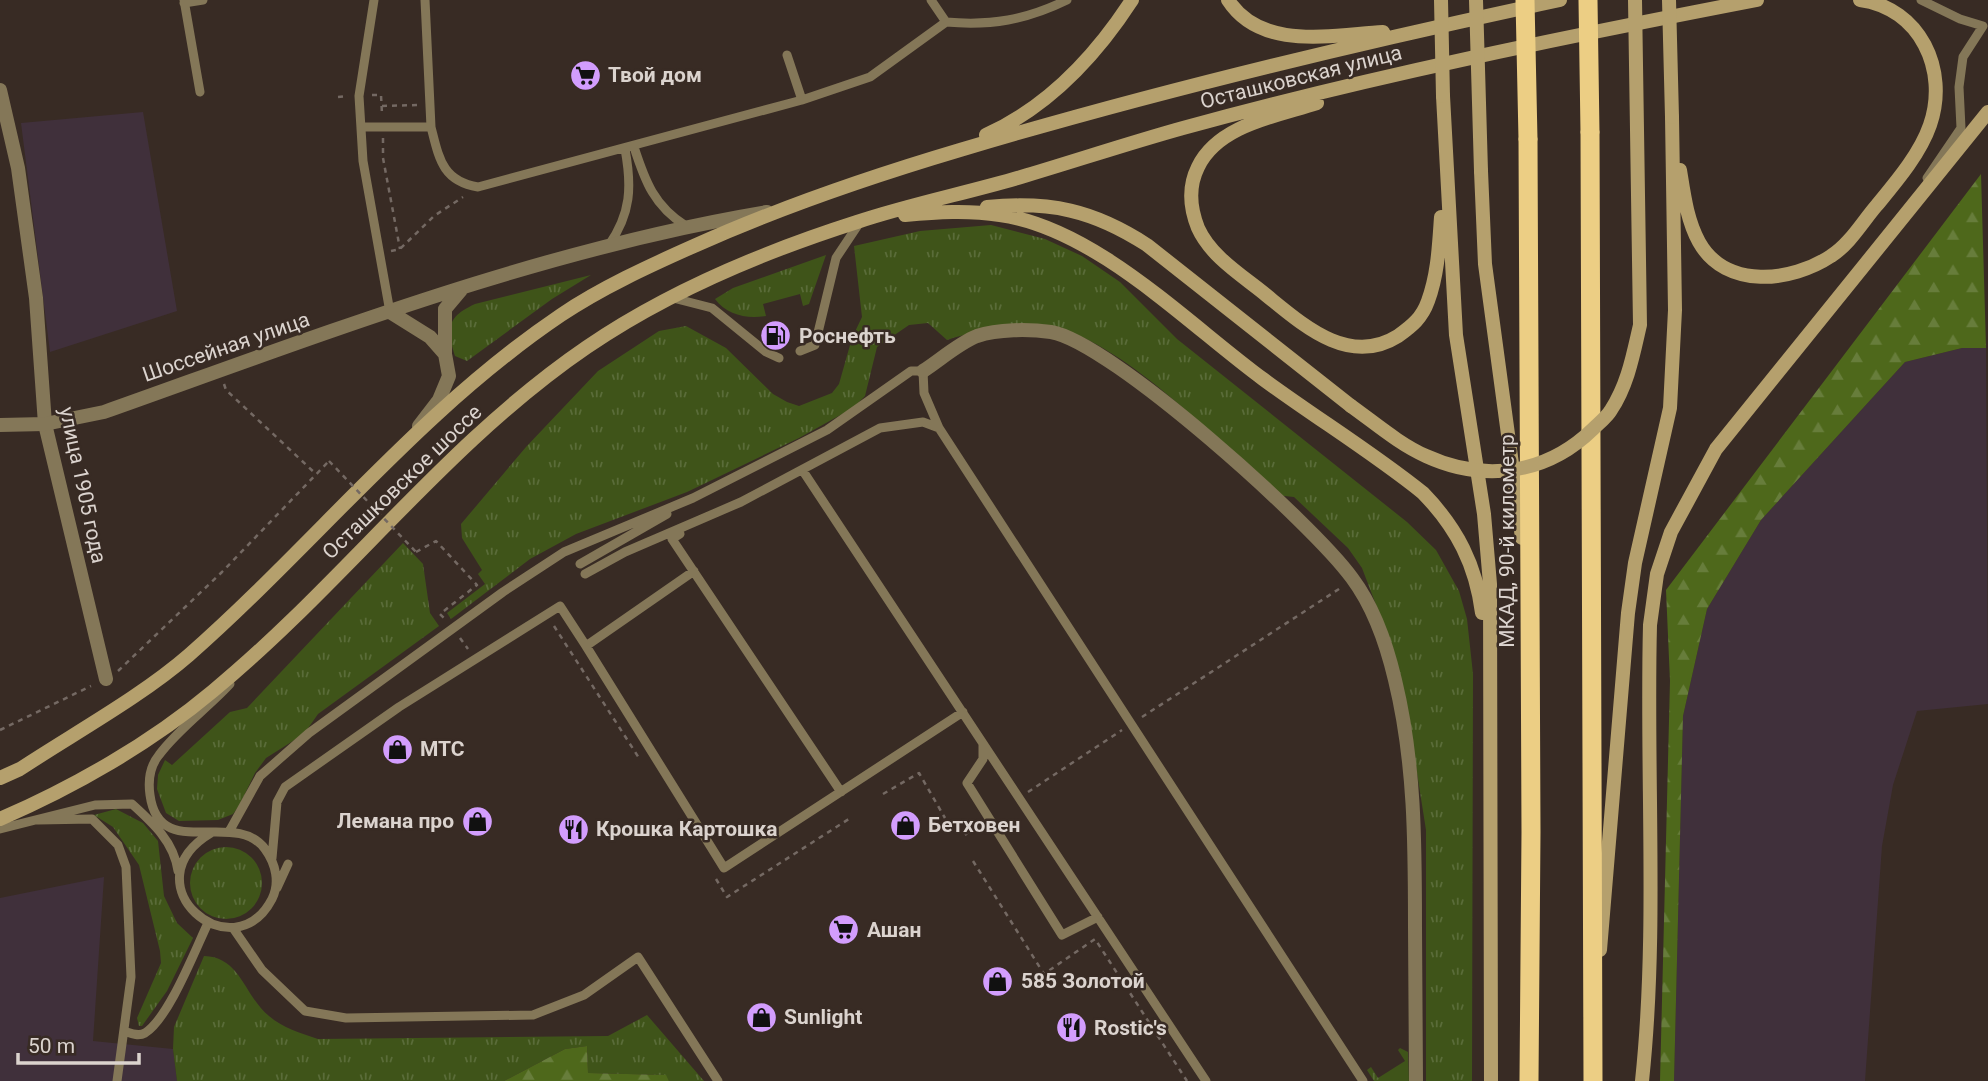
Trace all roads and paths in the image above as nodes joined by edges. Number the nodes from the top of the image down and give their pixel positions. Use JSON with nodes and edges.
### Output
{"nodes":[{"id":1,"x":203,"y":0,"type":"edge"},
{"id":2,"x":374,"y":0,"type":"edge"},
{"id":3,"x":425,"y":0,"type":"edge"},
{"id":4,"x":931,"y":0,"type":"edge"},
{"id":5,"x":1067,"y":0,"type":"edge"},
{"id":6,"x":1132,"y":0,"type":"edge"},
{"id":7,"x":1228,"y":0,"type":"edge"},
{"id":8,"x":1441,"y":0,"type":"edge"},
{"id":9,"x":1476,"y":0,"type":"edge"},
{"id":10,"x":1525,"y":0,"type":"edge"},
{"id":11,"x":1560,"y":0,"type":"edge"},
{"id":12,"x":1588,"y":0,"type":"edge"},
{"id":13,"x":1635,"y":0,"type":"edge"},
{"id":14,"x":1669,"y":0,"type":"edge"},
{"id":15,"x":1756,"y":0,"type":"edge"},
{"id":16,"x":1763,"y":0,"type":"edge"},
{"id":17,"x":1860,"y":0,"type":"edge"},
{"id":18,"x":1921,"y":0,"type":"edge"},
{"id":19,"x":184,"y":2,"type":"edge"},
{"id":20,"x":946,"y":22,"type":"junction"},
{"id":21,"x":1416,"y":31,"type":"junction"},
{"id":22,"x":788,"y":55,"type":"dead end"},
{"id":23,"x":1408,"y":72,"type":"junction"},
{"id":24,"x":0,"y":90,"type":"edge"},
{"id":25,"x":200,"y":92,"type":"dead end"},
{"id":26,"x":802,"y":100,"type":"junction"},
{"id":27,"x":429,"y":104,"type":"junction"},
{"id":28,"x":382,"y":106,"type":"dead end"},
{"id":29,"x":1988,"y":112,"type":"edge"},
{"id":30,"x":1672,"y":117,"type":"junction"},
{"id":31,"x":361,"y":127,"type":"junction"},
{"id":32,"x":430,"y":127,"type":"junction"},
{"id":33,"x":629,"y":148,"type":"junction"},
{"id":34,"x":383,"y":158,"type":"dead end"},
{"id":35,"x":935,"y":158,"type":"junction"},
{"id":36,"x":1445,"y":176,"type":"junction"},
{"id":37,"x":860,"y":180,"type":"joint"},
{"id":38,"x":478,"y":187,"type":"junction"},
{"id":39,"x":952,"y":210,"type":"junction"},
{"id":40,"x":772,"y":211,"type":"junction"},
{"id":41,"x":862,"y":220,"type":"junction"},
{"id":42,"x":686,"y":226,"type":"junction"},
{"id":43,"x":1880,"y":245,"type":"junction"},
{"id":44,"x":609,"y":246,"type":"junction"},
{"id":45,"x":462,"y":289,"type":"junction"},
{"id":46,"x":668,"y":297,"type":"junction"},
{"id":47,"x":390,"y":312,"type":"junction"},
{"id":48,"x":800,"y":351,"type":"dead end"},
{"id":49,"x":444,"y":354,"type":"junction"},
{"id":50,"x":779,"y":358,"type":"dead end"},
{"id":51,"x":923,"y":370,"type":"junction"},
{"id":52,"x":219,"y":371,"type":"junction"},
{"id":53,"x":44,"y":424,"type":"junction"},
{"id":54,"x":0,"y":425,"type":"edge"},
{"id":55,"x":939,"y":428,"type":"junction"},
{"id":56,"x":411,"y":437,"type":"junction"},
{"id":57,"x":803,"y":471,"type":"junction"},
{"id":58,"x":316,"y":474,"type":"junction"},
{"id":59,"x":693,"y":498,"type":"junction"},
{"id":60,"x":706,"y":519,"type":"junction"},
{"id":61,"x":580,"y":564,"type":"dead end"},
{"id":62,"x":694,"y":571,"type":"junction"},
{"id":63,"x":585,"y":574,"type":"dead end"},
{"id":64,"x":1353,"y":579,"type":"junction"},
{"id":65,"x":1530,"y":594,"type":"junction"},
{"id":66,"x":286,"y":626,"type":"junction"},
{"id":67,"x":452,"y":627,"type":"junction"},
{"id":68,"x":543,"y":633,"type":"dead end"},
{"id":69,"x":586,"y":646,"type":"junction"},
{"id":70,"x":476,"y":659,"type":"junction"},
{"id":71,"x":1489,"y":665,"type":"junction"},
{"id":72,"x":106,"y":679,"type":"junction"},
{"id":73,"x":963,"y":712,"type":"junction"},
{"id":74,"x":1132,"y":724,"type":"junction"},
{"id":75,"x":0,"y":730,"type":"edge"},
{"id":76,"x":983,"y":743,"type":"junction"},
{"id":77,"x":633,"y":748,"type":"junction"},
{"id":78,"x":625,"y":751,"type":"dead end"},
{"id":79,"x":640,"y":759,"type":"dead end"},
{"id":80,"x":0,"y":778,"type":"edge"},
{"id":81,"x":841,"y":792,"type":"junction"},
{"id":82,"x":883,"y":794,"type":"dead end"},
{"id":83,"x":1019,"y":798,"type":"junction"},
{"id":84,"x":987,"y":814,"type":"junction"},
{"id":85,"x":852,"y":817,"type":"dead end"},
{"id":86,"x":945,"y":818,"type":"dead end"},
{"id":87,"x":0,"y":819,"type":"edge"},
{"id":88,"x":38,"y":821,"type":"junction"},
{"id":89,"x":0,"y":829,"type":"edge"},
{"id":90,"x":230,"y":830,"type":"junction"},
{"id":91,"x":211,"y":833,"type":"junction"},
{"id":92,"x":965,"y":835,"type":"dead end"},
{"id":93,"x":272,"y":858,"type":"junction"},
{"id":94,"x":973,"y":861,"type":"dead end"},
{"id":95,"x":288,"y":864,"type":"dead end"},
{"id":96,"x":713,"y":874,"type":"dead end"},
{"id":97,"x":179,"y":875,"type":"junction"},
{"id":98,"x":274,"y":895,"type":"junction"},
{"id":99,"x":1098,"y":917,"type":"junction"},
{"id":100,"x":208,"y":923,"type":"junction"},
{"id":101,"x":233,"y":928,"type":"junction"},
{"id":102,"x":1594,"y":1028,"type":"junction"},
{"id":103,"x":124,"y":1031,"type":"junction"},
{"id":104,"x":117,"y":1081,"type":"edge"},
{"id":105,"x":718,"y":1081,"type":"edge"},
{"id":106,"x":1187,"y":1081,"type":"edge"},
{"id":107,"x":1206,"y":1081,"type":"edge"},
{"id":108,"x":1363,"y":1081,"type":"edge"},
{"id":109,"x":1416,"y":1081,"type":"edge"},
{"id":110,"x":1491,"y":1081,"type":"edge"},
{"id":111,"x":1529,"y":1081,"type":"edge"},
{"id":112,"x":1593,"y":1081,"type":"edge"},
{"id":113,"x":1642,"y":1081,"type":"edge"}],
"edges":[{"from":1,"to":19,"type":"lane"},
{"from":2,"to":31,"type":"lane"},
{"from":3,"to":27,"type":"lane"},
{"from":4,"to":20,"type":"lane"},
{"from":5,"to":20,"type":"lane"},
{"from":6,"to":35,"type":"main road"},
{"from":7,"to":21,"type":"main road"},
{"from":8,"to":36,"type":"main road","bridge":true},
{"from":9,"to":65,"type":"main road","bridge":true},
{"from":10,"to":65,"type":"highway","name":"МКАД, 90-й километр","bridge":true},
{"from":11,"to":21,"type":"main road","name":"Осташковская улица"},
{"from":12,"to":102,"type":"highway","bridge":true},
{"from":13,"to":39,"type":"main road","bridge":true},
{"from":14,"to":30,"type":"main road","bridge":true},
{"from":15,"to":16,"type":"main road","name":"Осташковская улица"},
{"from":15,"to":23,"type":"main road","name":"Осташковская улица"},
{"from":17,"to":30,"type":"main road"},
{"from":18,"to":43,"type":"lane"},
{"from":19,"to":25,"type":"lane"},
{"from":20,"to":26,"type":"lane"},
{"from":21,"to":35,"type":"main road","name":"Осташковская улица"},
{"from":22,"to":26,"type":"lane"},
{"from":23,"to":36,"type":"main road"},
{"from":23,"to":41,"type":"main road","name":"Осташковская улица"},
{"from":24,"to":53,"type":"street","name":"улица 1905 года"},
{"from":26,"to":33,"type":"lane"},
{"from":27,"to":28,"type":"path"},
{"from":27,"to":32,"type":"lane"},
{"from":29,"to":43,"type":"main road"},
{"from":30,"to":102,"type":"main road"},
{"from":31,"to":32,"type":"lane"},
{"from":31,"to":47,"type":"lane"},
{"from":32,"to":38,"type":"lane"},
{"from":33,"to":38,"type":"lane"},
{"from":33,"to":42,"type":"lane"},
{"from":33,"to":44,"type":"lane"},
{"from":34,"to":38,"type":"path"},
{"from":35,"to":37,"type":"main road","name":"Осташковская улица"},
{"from":36,"to":71,"type":"main road"},
{"from":37,"to":40,"type":"main road","name":"Осташковское шоссе"},
{"from":39,"to":41,"type":"main road"},
{"from":39,"to":71,"type":"main road"},
{"from":40,"to":42,"type":"street","name":"Шоссейная улица"},
{"from":40,"to":56,"type":"main road","name":"Осташковское шоссе"},
{"from":41,"to":46,"type":"main road","name":"Осташковское шоссе"},
{"from":41,"to":48,"type":"lane"},
{"from":42,"to":44,"type":"street","name":"Шоссейная улица"},
{"from":43,"to":113,"type":"main road"},
{"from":44,"to":45,"type":"street","name":"Шоссейная улица"},
{"from":45,"to":47,"type":"street","name":"Шоссейная улица"},
{"from":45,"to":49,"type":"street"},
{"from":46,"to":50,"type":"lane"},
{"from":46,"to":66,"type":"main road","name":"Осташковское шоссе"},
{"from":47,"to":49,"type":"street"},
{"from":47,"to":52,"type":"street","name":"Шоссейная улица"},
{"from":49,"to":56,"type":"street"},
{"from":51,"to":55,"type":"lane"},
{"from":51,"to":59,"type":"lane"},
{"from":51,"to":64,"type":"street"},
{"from":52,"to":53,"type":"street","name":"Шоссейная улица"},
{"from":52,"to":58,"type":"path"},
{"from":53,"to":54,"type":"street","name":"Шоссейная улица"},
{"from":53,"to":72,"type":"street","name":"улица 1905 года"},
{"from":55,"to":57,"type":"lane"},
{"from":55,"to":74,"type":"lane"},
{"from":56,"to":80,"type":"main road","name":"Осташковское шоссе"},
{"from":57,"to":60,"type":"lane"},
{"from":57,"to":73,"type":"lane"},
{"from":58,"to":67,"type":"path","bridge":true},
{"from":58,"to":72,"type":"path"},
{"from":59,"to":61,"type":"lane"},
{"from":59,"to":67,"type":"lane"},
{"from":60,"to":62,"type":"lane"},
{"from":60,"to":63,"type":"lane"},
{"from":62,"to":69,"type":"lane"},
{"from":62,"to":81,"type":"lane"},
{"from":64,"to":74,"type":"path"},
{"from":64,"to":109,"type":"street"},
{"from":65,"to":111,"type":"highway","name":"МКАД, 90-й километр"},
{"from":66,"to":87,"type":"main road","name":"Осташковское шоссе"},
{"from":66,"to":91,"type":"lane"},
{"from":67,"to":70,"type":"path"},
{"from":67,"to":90,"type":"lane"},
{"from":68,"to":77,"type":"path"},
{"from":69,"to":70,"type":"lane"},
{"from":69,"to":81,"type":"lane"},
{"from":70,"to":93,"type":"lane"},
{"from":71,"to":110,"type":"main road"},
{"from":72,"to":75,"type":"path"},
{"from":73,"to":76,"type":"lane"},
{"from":73,"to":81,"type":"lane"},
{"from":74,"to":83,"type":"path"},
{"from":74,"to":108,"type":"lane"},
{"from":76,"to":83,"type":"lane"},
{"from":76,"to":84,"type":"lane"},
{"from":77,"to":78,"type":"path"},
{"from":77,"to":79,"type":"path"},
{"from":82,"to":86,"type":"path"},
{"from":83,"to":99,"type":"lane"},
{"from":84,"to":92,"type":"path"},
{"from":84,"to":99,"type":"lane"},
{"from":85,"to":96,"type":"path"},
{"from":88,"to":89,"type":"lane"},
{"from":88,"to":97,"type":"lane"},
{"from":88,"to":103,"type":"lane"},
{"from":90,"to":91,"type":"lane"},
{"from":90,"to":93,"type":"lane"},
{"from":91,"to":97,"type":"lane"},
{"from":93,"to":98,"type":"lane"},
{"from":94,"to":106,"type":"path"},
{"from":95,"to":98,"type":"lane"},
{"from":97,"to":100,"type":"lane"},
{"from":98,"to":101,"type":"lane"},
{"from":99,"to":107,"type":"lane"},
{"from":100,"to":101,"type":"lane"},
{"from":100,"to":103,"type":"lane"},
{"from":101,"to":105,"type":"lane"},
{"from":102,"to":112,"type":"highway"},
{"from":103,"to":104,"type":"lane"}]}
